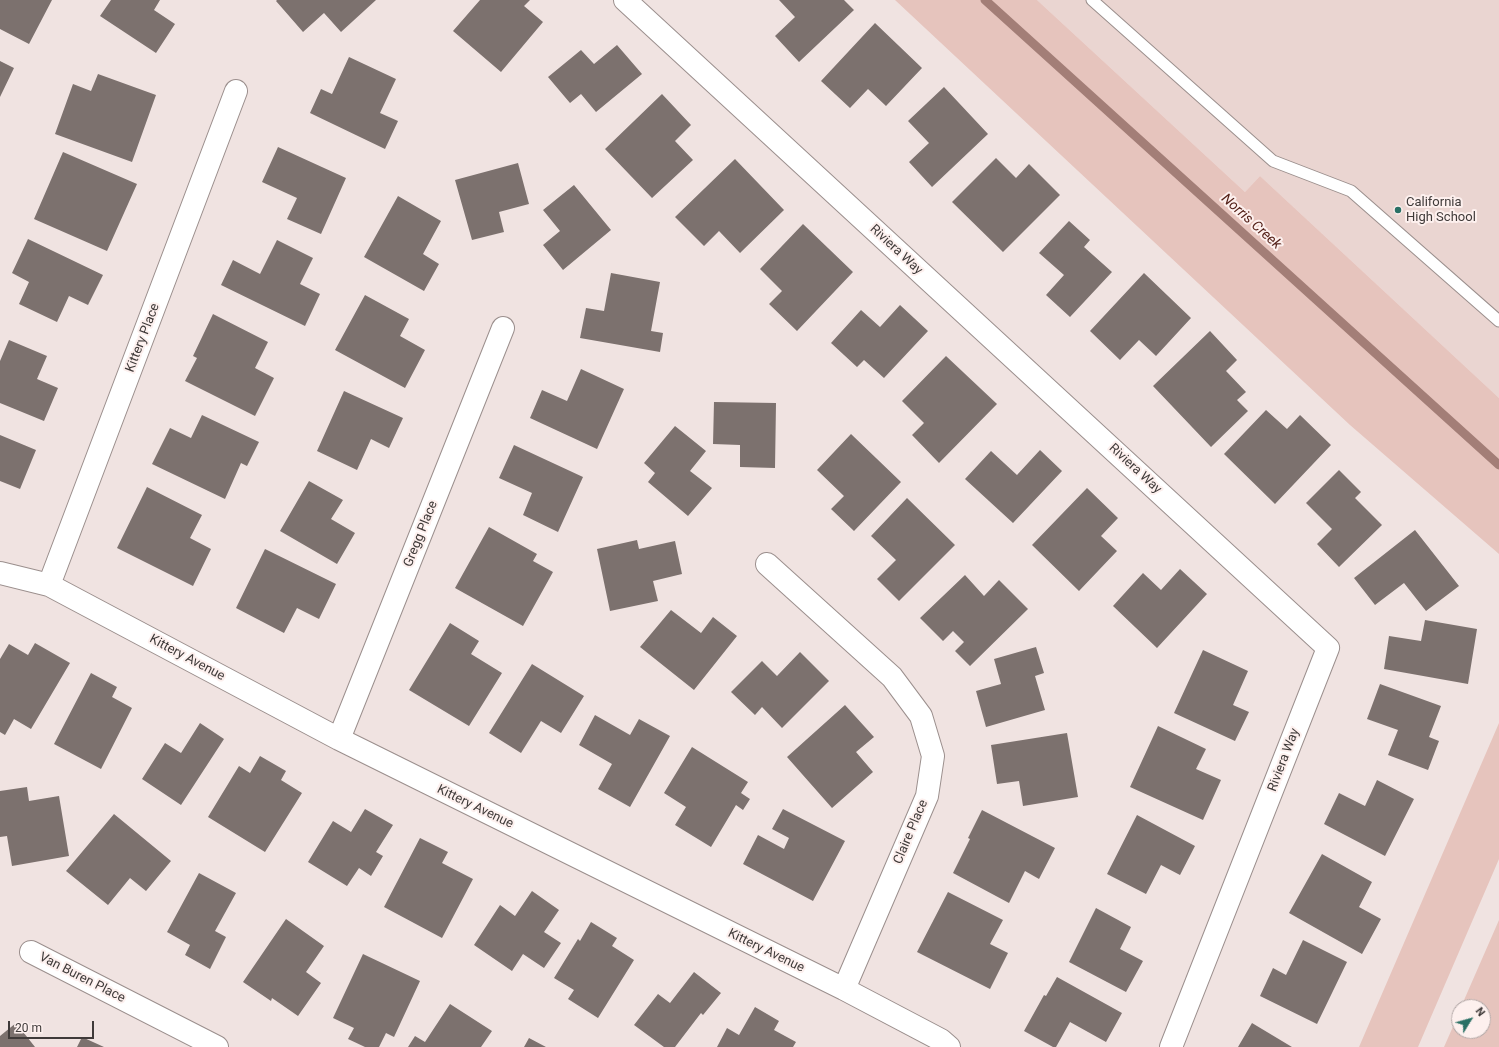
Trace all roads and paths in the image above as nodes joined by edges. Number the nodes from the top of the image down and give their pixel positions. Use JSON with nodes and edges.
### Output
{"nodes":[{"id":1,"x":626,"y":0,"type":"edge"},
{"id":2,"x":1092,"y":0,"type":"edge"},
{"id":3,"x":236,"y":91,"type":"dead end"},
{"id":4,"x":1499,"y":321,"type":"edge"},
{"id":5,"x":503,"y":328,"type":"dead end"},
{"id":6,"x":767,"y":564,"type":"dead end"},
{"id":7,"x":0,"y":573,"type":"edge"},
{"id":8,"x":49,"y":585,"type":"junction"},
{"id":9,"x":339,"y":739,"type":"junction"},
{"id":10,"x":31,"y":952,"type":"dead end"},
{"id":11,"x":844,"y":989,"type":"junction"},
{"id":12,"x":218,"y":1047,"type":"edge"},
{"id":13,"x":949,"y":1047,"type":"edge"},
{"id":14,"x":1171,"y":1047,"type":"edge"}],
"edges":[{"from":1,"to":14,"type":"street","name":"Riviera Way"},
{"from":2,"to":4,"type":"lane"},
{"from":3,"to":8,"type":"street","name":"Kittery Place"},
{"from":5,"to":9,"type":"street","name":"Gregg Place"},
{"from":6,"to":11,"type":"street","name":"Claire Place"},
{"from":7,"to":8,"type":"street","name":"Kittery Avenue"},
{"from":8,"to":9,"type":"street","name":"Kittery Avenue"},
{"from":9,"to":11,"type":"street","name":"Kittery Avenue"},
{"from":10,"to":12,"type":"street","name":"Van Buren Place"},
{"from":11,"to":13,"type":"street","name":"Kittery Avenue"}]}
